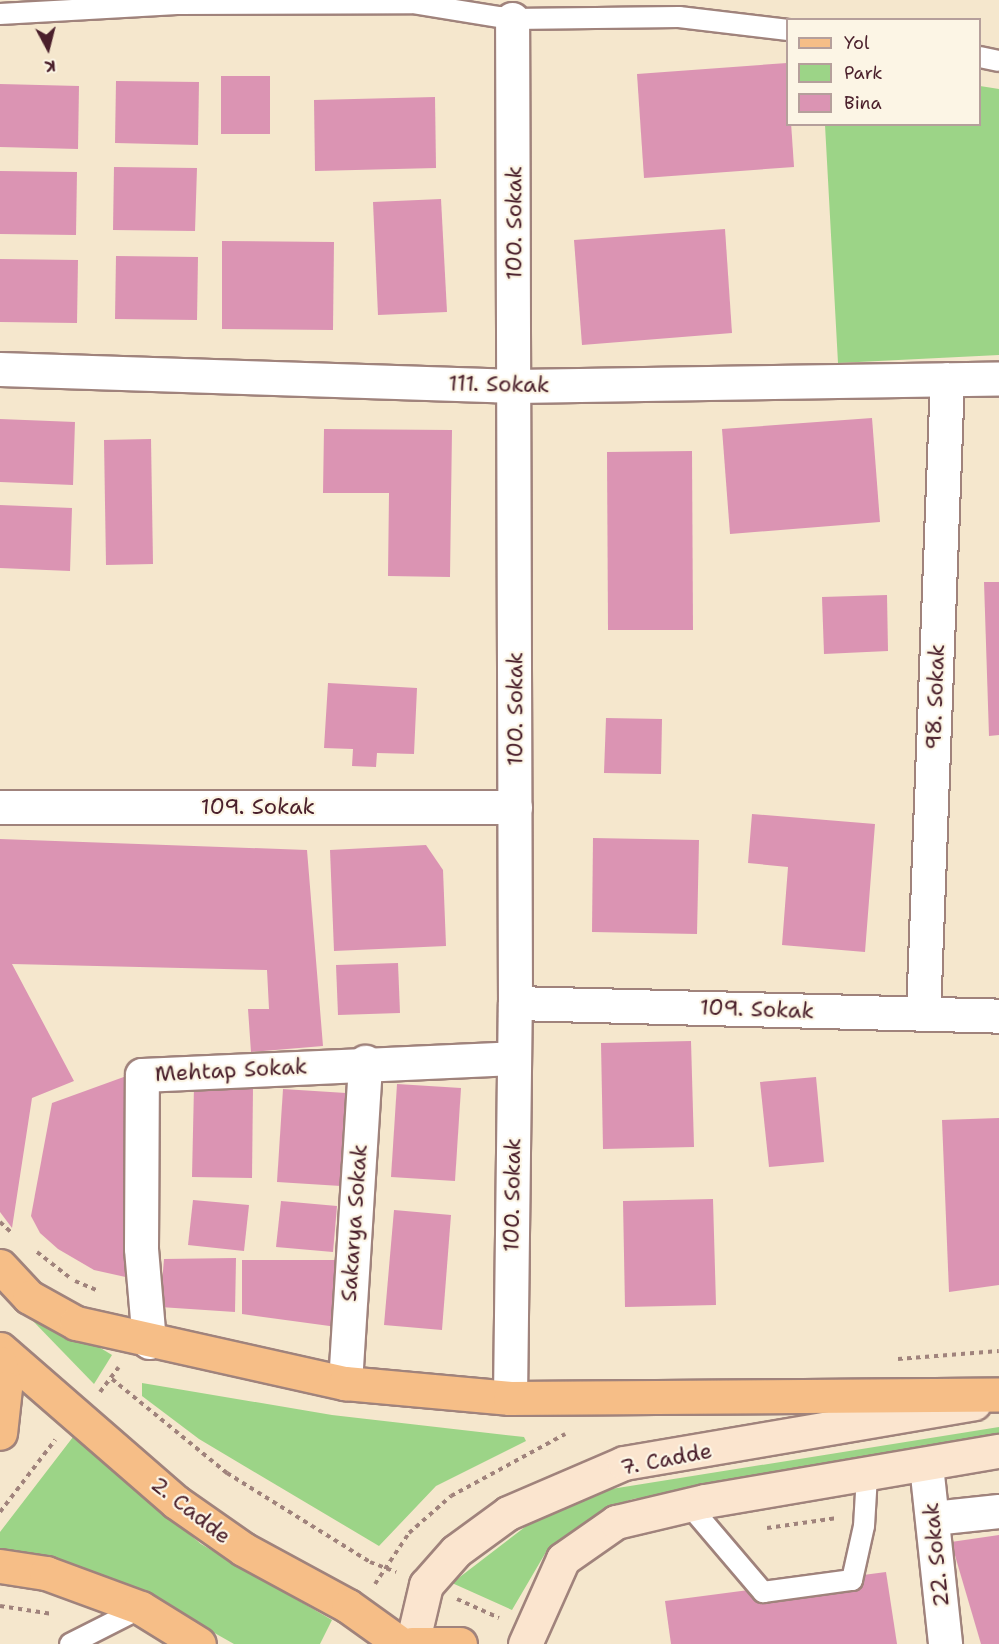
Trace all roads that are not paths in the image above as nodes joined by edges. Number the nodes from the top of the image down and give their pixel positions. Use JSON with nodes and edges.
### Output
{"nodes":[{"id":1,"x":0,"y":14,"type":"edge"},
{"id":2,"x":512,"y":19,"type":"junction"},
{"id":3,"x":786,"y":30,"type":"edge"},
{"id":4,"x":981,"y":57,"type":"edge"},
{"id":5,"x":999,"y":61,"type":"edge"},
{"id":6,"x":0,"y":369,"type":"edge"},
{"id":7,"x":999,"y":378,"type":"edge"},
{"id":8,"x":947,"y":379,"type":"junction"},
{"id":9,"x":515,"y":386,"type":"junction"},
{"id":10,"x":0,"y":807,"type":"edge"},
{"id":11,"x":515,"y":807,"type":"junction"},
{"id":12,"x":515,"y":1003,"type":"junction"},
{"id":13,"x":922,"y":1014,"type":"junction"},
{"id":14,"x":999,"y":1016,"type":"edge"},
{"id":15,"x":514,"y":1058,"type":"junction"},
{"id":16,"x":365,"y":1062,"type":"junction"},
{"id":17,"x":0,"y":1266,"type":"edge"},
{"id":18,"x":136,"y":1348,"type":"junction"},
{"id":19,"x":0,"y":1349,"type":"edge"},
{"id":20,"x":0,"y":1363,"type":"edge"},
{"id":21,"x":345,"y":1383,"type":"junction"},
{"id":22,"x":999,"y":1397,"type":"edge"},
{"id":23,"x":510,"y":1398,"type":"junction"},
{"id":24,"x":0,"y":1433,"type":"edge"},
{"id":25,"x":999,"y":1451,"type":"edge"},
{"id":26,"x":926,"y":1465,"type":"junction"},
{"id":27,"x":867,"y":1476,"type":"junction"},
{"id":28,"x":688,"y":1504,"type":"junction"},
{"id":29,"x":999,"y":1511,"type":"edge"},
{"id":30,"x":933,"y":1518,"type":"junction"},
{"id":31,"x":0,"y":1566,"type":"edge"},
{"id":32,"x":141,"y":1608,"type":"junction"},
{"id":33,"x":515,"y":1633,"type":"edge"},
{"id":34,"x":70,"y":1644,"type":"edge"},
{"id":35,"x":199,"y":1644,"type":"edge"},
{"id":36,"x":401,"y":1644,"type":"edge"},
{"id":37,"x":412,"y":1644,"type":"edge"},
{"id":38,"x":460,"y":1644,"type":"edge"},
{"id":39,"x":945,"y":1644,"type":"edge"}],
"edges":[{"from":1,"to":2,"type":"lane"},
{"from":2,"to":3,"type":"lane"},
{"from":2,"to":9,"type":"street","name":"100. Sokak"},
{"from":4,"to":5,"type":"lane"},
{"from":6,"to":9,"type":"street","name":"111. Sokak"},
{"from":7,"to":8,"type":"street","name":"111. Sokak"},
{"from":8,"to":9,"type":"street","name":"111. Sokak"},
{"from":8,"to":13,"type":"street","name":"98. Sokak"},
{"from":9,"to":11,"type":"street","name":"100. Sokak"},
{"from":10,"to":11,"type":"street","name":"109. Sokak"},
{"from":11,"to":12,"type":"street","name":"100. Sokak"},
{"from":12,"to":13,"type":"street","name":"109. Sokak"},
{"from":12,"to":15,"type":"street","name":"100. Sokak"},
{"from":13,"to":14,"type":"street","name":"109. Sokak"},
{"from":15,"to":16,"type":"street","name":"Mehtap Sokak"},
{"from":15,"to":23,"type":"street","name":"100. Sokak"},
{"from":16,"to":18,"type":"street","name":"Mehtap Sokak"},
{"from":16,"to":21,"type":"street","name":"Sakarya Sokak"},
{"from":17,"to":18,"type":"main road"},
{"from":18,"to":21,"type":"main road"},
{"from":19,"to":36,"type":"main road","name":"2. Cadde"},
{"from":20,"to":24,"type":"main road"},
{"from":21,"to":23,"type":"main road"},
{"from":22,"to":23,"type":"main road"},
{"from":22,"to":37,"type":"main road","name":"7. Cadde"},
{"from":25,"to":26,"type":"main road"},
{"from":26,"to":27,"type":"main road"},
{"from":26,"to":30,"type":"street","name":"22. Sokak"},
{"from":27,"to":28,"type":"main road"},
{"from":27,"to":28,"type":"lane"},
{"from":28,"to":33,"type":"main road"},
{"from":29,"to":30,"type":"street"},
{"from":30,"to":39,"type":"street","name":"22. Sokak"},
{"from":31,"to":32,"type":"main road"},
{"from":32,"to":34,"type":"lane"},
{"from":32,"to":35,"type":"main road"},
{"from":37,"to":38,"type":"main road"}]}
